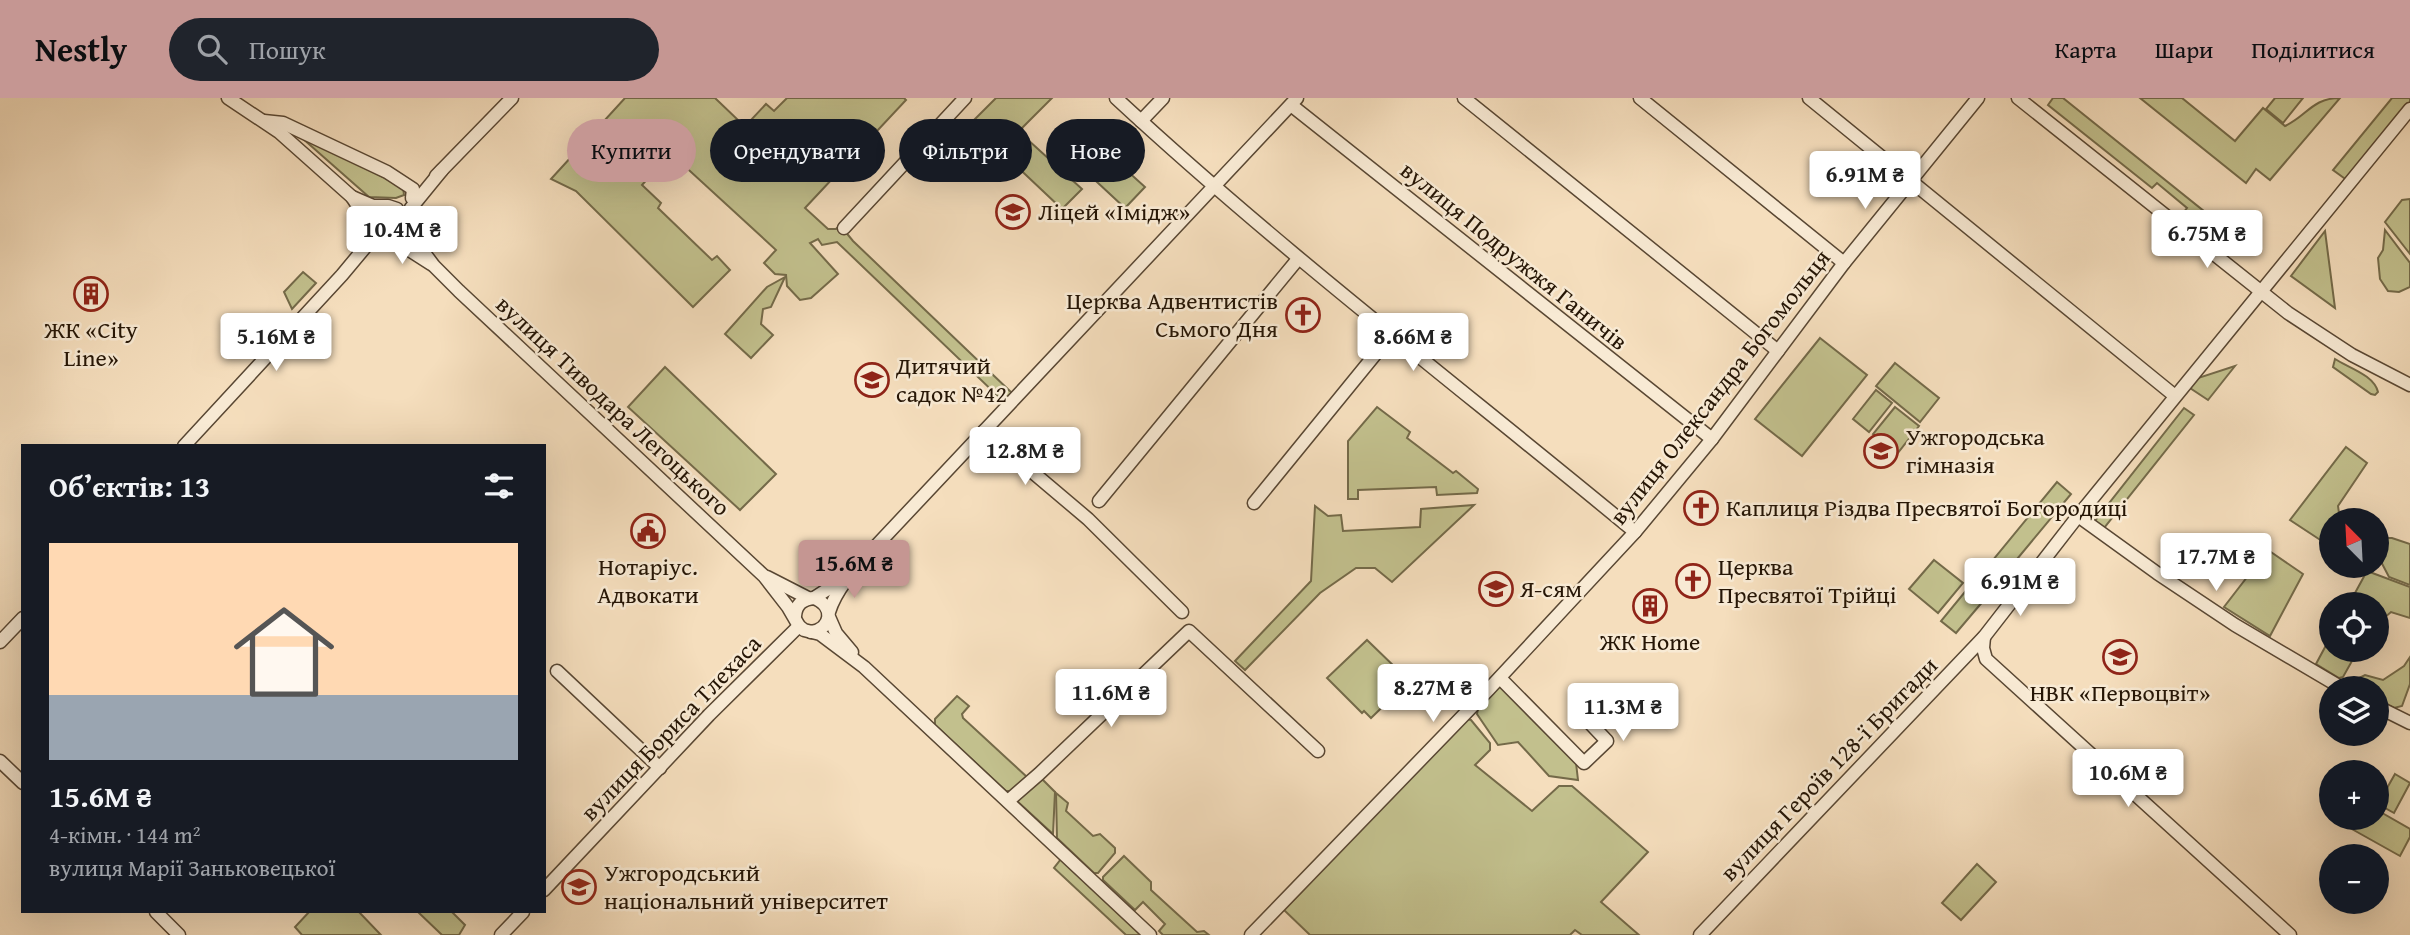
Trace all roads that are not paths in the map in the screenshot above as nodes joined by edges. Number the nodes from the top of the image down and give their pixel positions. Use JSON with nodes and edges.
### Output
{"nodes":[{"id":1,"x":228,"y":98,"type":"edge"},
{"id":2,"x":512,"y":98,"type":"edge"},
{"id":3,"x":965,"y":98,"type":"edge"},
{"id":4,"x":1116,"y":98,"type":"edge"},
{"id":5,"x":1163,"y":98,"type":"edge"},
{"id":6,"x":1464,"y":98,"type":"edge"},
{"id":7,"x":1640,"y":98,"type":"edge"},
{"id":8,"x":1809,"y":98,"type":"edge"},
{"id":9,"x":1978,"y":98,"type":"edge"},
{"id":10,"x":2018,"y":98,"type":"edge"},
{"id":11,"x":1294,"y":101,"type":"edge"},
{"id":12,"x":2410,"y":109,"type":"edge"},
{"id":13,"x":1139,"y":119,"type":"edge"},
{"id":14,"x":1143,"y":119,"type":"edge"},
{"id":15,"x":264,"y":121,"type":"junction"},
{"id":16,"x":1145,"y":125,"type":"edge"},
{"id":17,"x":442,"y":170,"type":"junction"},
{"id":18,"x":1912,"y":180,"type":"junction"},
{"id":19,"x":407,"y":183,"type":"junction"},
{"id":20,"x":1213,"y":187,"type":"junction"},
{"id":21,"x":352,"y":197,"type":"junction"},
{"id":22,"x":412,"y":198,"type":"junction"},
{"id":23,"x":385,"y":206,"type":"junction"},
{"id":24,"x":403,"y":223,"type":"junction"},
{"id":25,"x":844,"y":228,"type":"dead end"},
{"id":26,"x":379,"y":232,"type":"junction"},
{"id":27,"x":1298,"y":259,"type":"junction"},
{"id":28,"x":1844,"y":263,"type":"junction"},
{"id":29,"x":434,"y":266,"type":"junction"},
{"id":30,"x":2260,"y":291,"type":"junction"},
{"id":31,"x":1391,"y":335,"type":"junction"},
{"id":32,"x":1778,"y":351,"type":"junction"},
{"id":33,"x":2410,"y":385,"type":"edge"},
{"id":34,"x":2175,"y":396,"type":"junction"},
{"id":35,"x":984,"y":430,"type":"junction"},
{"id":36,"x":1712,"y":439,"type":"junction"},
{"id":37,"x":186,"y":444,"type":"edge"},
{"id":38,"x":1099,"y":500,"type":"dead end"},
{"id":39,"x":1254,"y":503,"type":"dead end"},
{"id":40,"x":2078,"y":516,"type":"junction"},
{"id":41,"x":1634,"y":532,"type":"junction"},
{"id":42,"x":764,"y":576,"type":"junction"},
{"id":43,"x":848,"y":577,"type":"junction"},
{"id":44,"x":811,"y":598,"type":"junction"},
{"id":45,"x":1182,"y":612,"type":"dead end"},
{"id":46,"x":829,"y":615,"type":"junction"},
{"id":47,"x":21,"y":620,"type":"edge"},
{"id":48,"x":797,"y":621,"type":"junction"},
{"id":49,"x":811,"y":632,"type":"junction"},
{"id":50,"x":1984,"y":638,"type":"junction"},
{"id":51,"x":0,"y":642,"type":"edge"},
{"id":52,"x":1966,"y":657,"type":"junction"},
{"id":53,"x":1986,"y":659,"type":"junction"},
{"id":54,"x":860,"y":664,"type":"junction"},
{"id":55,"x":557,"y":671,"type":"dead end"},
{"id":56,"x":2322,"y":676,"type":"edge"},
{"id":57,"x":1500,"y":678,"type":"junction"},
{"id":58,"x":2389,"y":712,"type":"edge"},
{"id":59,"x":1588,"y":721,"type":"dead end"},
{"id":60,"x":2410,"y":723,"type":"edge"},
{"id":61,"x":1318,"y":751,"type":"dead end"},
{"id":62,"x":0,"y":761,"type":"edge"},
{"id":63,"x":660,"y":768,"type":"junction"},
{"id":64,"x":21,"y":781,"type":"edge"},
{"id":65,"x":1008,"y":801,"type":"junction"},
{"id":66,"x":546,"y":888,"type":"edge"},
{"id":67,"x":157,"y":913,"type":"edge"},
{"id":68,"x":522,"y":913,"type":"edge"},
{"id":69,"x":179,"y":935,"type":"edge"},
{"id":70,"x":501,"y":935,"type":"edge"},
{"id":71,"x":1150,"y":935,"type":"edge"},
{"id":72,"x":1251,"y":935,"type":"edge"},
{"id":73,"x":1700,"y":935,"type":"edge"},
{"id":74,"x":2290,"y":935,"type":"edge"}],
"edges":[{"from":1,"to":15,"type":"street"},
{"from":2,"to":17,"type":"street"},
{"from":3,"to":25,"type":"street"},
{"from":4,"to":13,"type":"street"},
{"from":5,"to":14,"type":"street"},
{"from":6,"to":32,"type":"street"},
{"from":7,"to":28,"type":"street"},
{"from":8,"to":18,"type":"street"},
{"from":9,"to":18,"type":"street","name":"вулиця Олександра Богомольця"},
{"from":10,"to":30,"type":"street"},
{"from":11,"to":20,"type":"street"},
{"from":11,"to":36,"type":"street","name":"вулиця Подружжя Ганичів"},
{"from":12,"to":30,"type":"street","name":"вулиця Героїв 128-ї Бригади"},
{"from":15,"to":19,"type":"street"},
{"from":15,"to":21,"type":"street"},
{"from":16,"to":20,"type":"street"},
{"from":17,"to":19,"type":"street"},
{"from":17,"to":22,"type":"street"},
{"from":17,"to":24,"type":"street"},
{"from":18,"to":28,"type":"street","name":"вулиця Олександра Богомольця"},
{"from":18,"to":34,"type":"street"},
{"from":19,"to":22,"type":"street"},
{"from":20,"to":27,"type":"street"},
{"from":20,"to":35,"type":"street"},
{"from":21,"to":23,"type":"street"},
{"from":21,"to":26,"type":"street"},
{"from":22,"to":23,"type":"street"},
{"from":23,"to":24,"type":"street"},
{"from":23,"to":26,"type":"street"},
{"from":24,"to":26,"type":"street"},
{"from":24,"to":29,"type":"street","name":"вулиця Тиводара Легоцького"},
{"from":26,"to":29,"type":"street","name":"вулиця Тиводара Легоцького"},
{"from":26,"to":37,"type":"street"},
{"from":27,"to":31,"type":"street"},
{"from":27,"to":38,"type":"street"},
{"from":28,"to":32,"type":"street","name":"вулиця Олександра Богомольця"},
{"from":29,"to":42,"type":"street","name":"вулиця Тиводара Легоцького"},
{"from":30,"to":33,"type":"street"},
{"from":30,"to":34,"type":"street","name":"вулиця Героїв 128-ї Бригади"},
{"from":31,"to":39,"type":"street"},
{"from":31,"to":41,"type":"street"},
{"from":32,"to":36,"type":"street","name":"вулиця Олександра Богомольця"},
{"from":34,"to":40,"type":"street","name":"вулиця Героїв 128-ї Бригади"},
{"from":35,"to":43,"type":"street"},
{"from":35,"to":45,"type":"street"},
{"from":36,"to":41,"type":"street","name":"вулиця Олександра Богомольця"},
{"from":40,"to":50,"type":"street","name":"вулиця Героїв 128-ї Бригади"},
{"from":40,"to":56,"type":"street"},
{"from":41,"to":57,"type":"street","name":"вулиця Олександра Богомольця"},
{"from":42,"to":44,"type":"street","name":"вулиця Тиводара Легоцького"},
{"from":42,"to":48,"type":"street","name":"вулиця Тиводара Легоцького"},
{"from":43,"to":44,"type":"street"},
{"from":43,"to":46,"type":"street"},
{"from":44,"to":46,"type":"street"},
{"from":44,"to":48,"type":"street"},
{"from":46,"to":49,"type":"street"},
{"from":46,"to":54,"type":"street"},
{"from":47,"to":51,"type":"street"},
{"from":48,"to":49,"type":"street"},
{"from":48,"to":63,"type":"street","name":"вулиця Бориса Тлехаса"},
{"from":49,"to":54,"type":"street"},
{"from":50,"to":52,"type":"street","name":"вулиця Героїв 128-ї Бригади"},
{"from":50,"to":53,"type":"street"},
{"from":52,"to":53,"type":"street"},
{"from":52,"to":73,"type":"street","name":"вулиця Героїв 128-ї Бригади"},
{"from":53,"to":74,"type":"street"},
{"from":54,"to":65,"type":"street"},
{"from":55,"to":63,"type":"street"},
{"from":57,"to":59,"type":"street"},
{"from":57,"to":72,"type":"street","name":"вулиця Олександра Богомольця"},
{"from":58,"to":60,"type":"street"},
{"from":61,"to":65,"type":"street"},
{"from":62,"to":64,"type":"street"},
{"from":63,"to":66,"type":"street","name":"вулиця Бориса Тлехаса"},
{"from":65,"to":71,"type":"street"},
{"from":67,"to":69,"type":"street"},
{"from":68,"to":70,"type":"street"}]}
